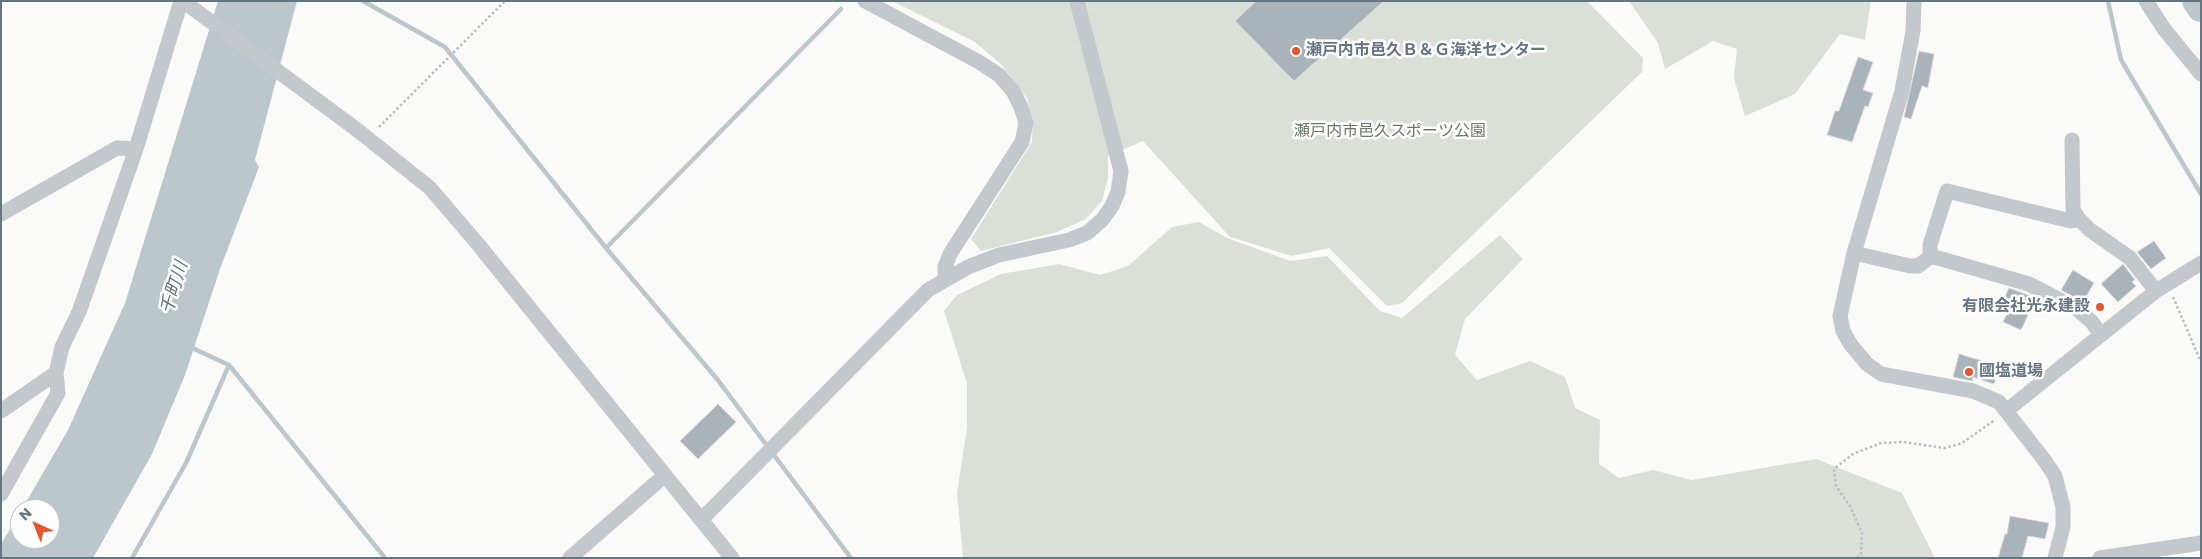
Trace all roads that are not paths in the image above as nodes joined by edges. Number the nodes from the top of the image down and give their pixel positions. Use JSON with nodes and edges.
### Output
{"nodes":[{"id":1,"x":864,"y":1,"type":"edge"},
{"id":2,"x":1077,"y":1,"type":"edge"},
{"id":3,"x":1914,"y":1,"type":"edge"},
{"id":4,"x":2146,"y":1,"type":"edge"},
{"id":5,"x":186,"y":4,"type":"edge"},
{"id":6,"x":2201,"y":74,"type":"edge"},
{"id":7,"x":2072,"y":140,"type":"dead end"},
{"id":8,"x":136,"y":149,"type":"junction"},
{"id":9,"x":1,"y":214,"type":"edge"},
{"id":10,"x":2078,"y":219,"type":"junction"},
{"id":11,"x":1854,"y":253,"type":"junction"},
{"id":12,"x":1930,"y":257,"type":"junction"},
{"id":13,"x":2201,"y":263,"type":"edge"},
{"id":14,"x":946,"y":279,"type":"junction"},
{"id":15,"x":2161,"y":288,"type":"junction"},
{"id":16,"x":2101,"y":335,"type":"junction"},
{"id":17,"x":56,"y":373,"type":"junction"},
{"id":18,"x":1,"y":411,"type":"edge"},
{"id":19,"x":2006,"y":411,"type":"junction"},
{"id":20,"x":664,"y":476,"type":"junction"},
{"id":21,"x":1,"y":494,"type":"edge"},
{"id":22,"x":701,"y":520,"type":"junction"},
{"id":23,"x":2201,"y":544,"type":"edge"},
{"id":24,"x":570,"y":558,"type":"edge"},
{"id":25,"x":732,"y":558,"type":"edge"},
{"id":26,"x":2055,"y":558,"type":"edge"},
{"id":27,"x":2100,"y":558,"type":"edge"}],
"edges":[{"from":1,"to":14,"type":"street"},
{"from":2,"to":14,"type":"street"},
{"from":3,"to":11,"type":"street"},
{"from":4,"to":6,"type":"street"},
{"from":5,"to":8,"type":"street"},
{"from":5,"to":20,"type":"street"},
{"from":7,"to":10,"type":"street"},
{"from":8,"to":9,"type":"street"},
{"from":8,"to":17,"type":"street"},
{"from":10,"to":12,"type":"street"},
{"from":10,"to":15,"type":"street"},
{"from":11,"to":12,"type":"street"},
{"from":11,"to":19,"type":"street"},
{"from":12,"to":16,"type":"street"},
{"from":13,"to":15,"type":"street"},
{"from":14,"to":22,"type":"street"},
{"from":15,"to":16,"type":"street"},
{"from":16,"to":19,"type":"street"},
{"from":17,"to":18,"type":"street"},
{"from":17,"to":21,"type":"street"},
{"from":19,"to":26,"type":"street"},
{"from":20,"to":22,"type":"street"},
{"from":20,"to":24,"type":"street"},
{"from":22,"to":25,"type":"street"},
{"from":23,"to":27,"type":"street"}]}
